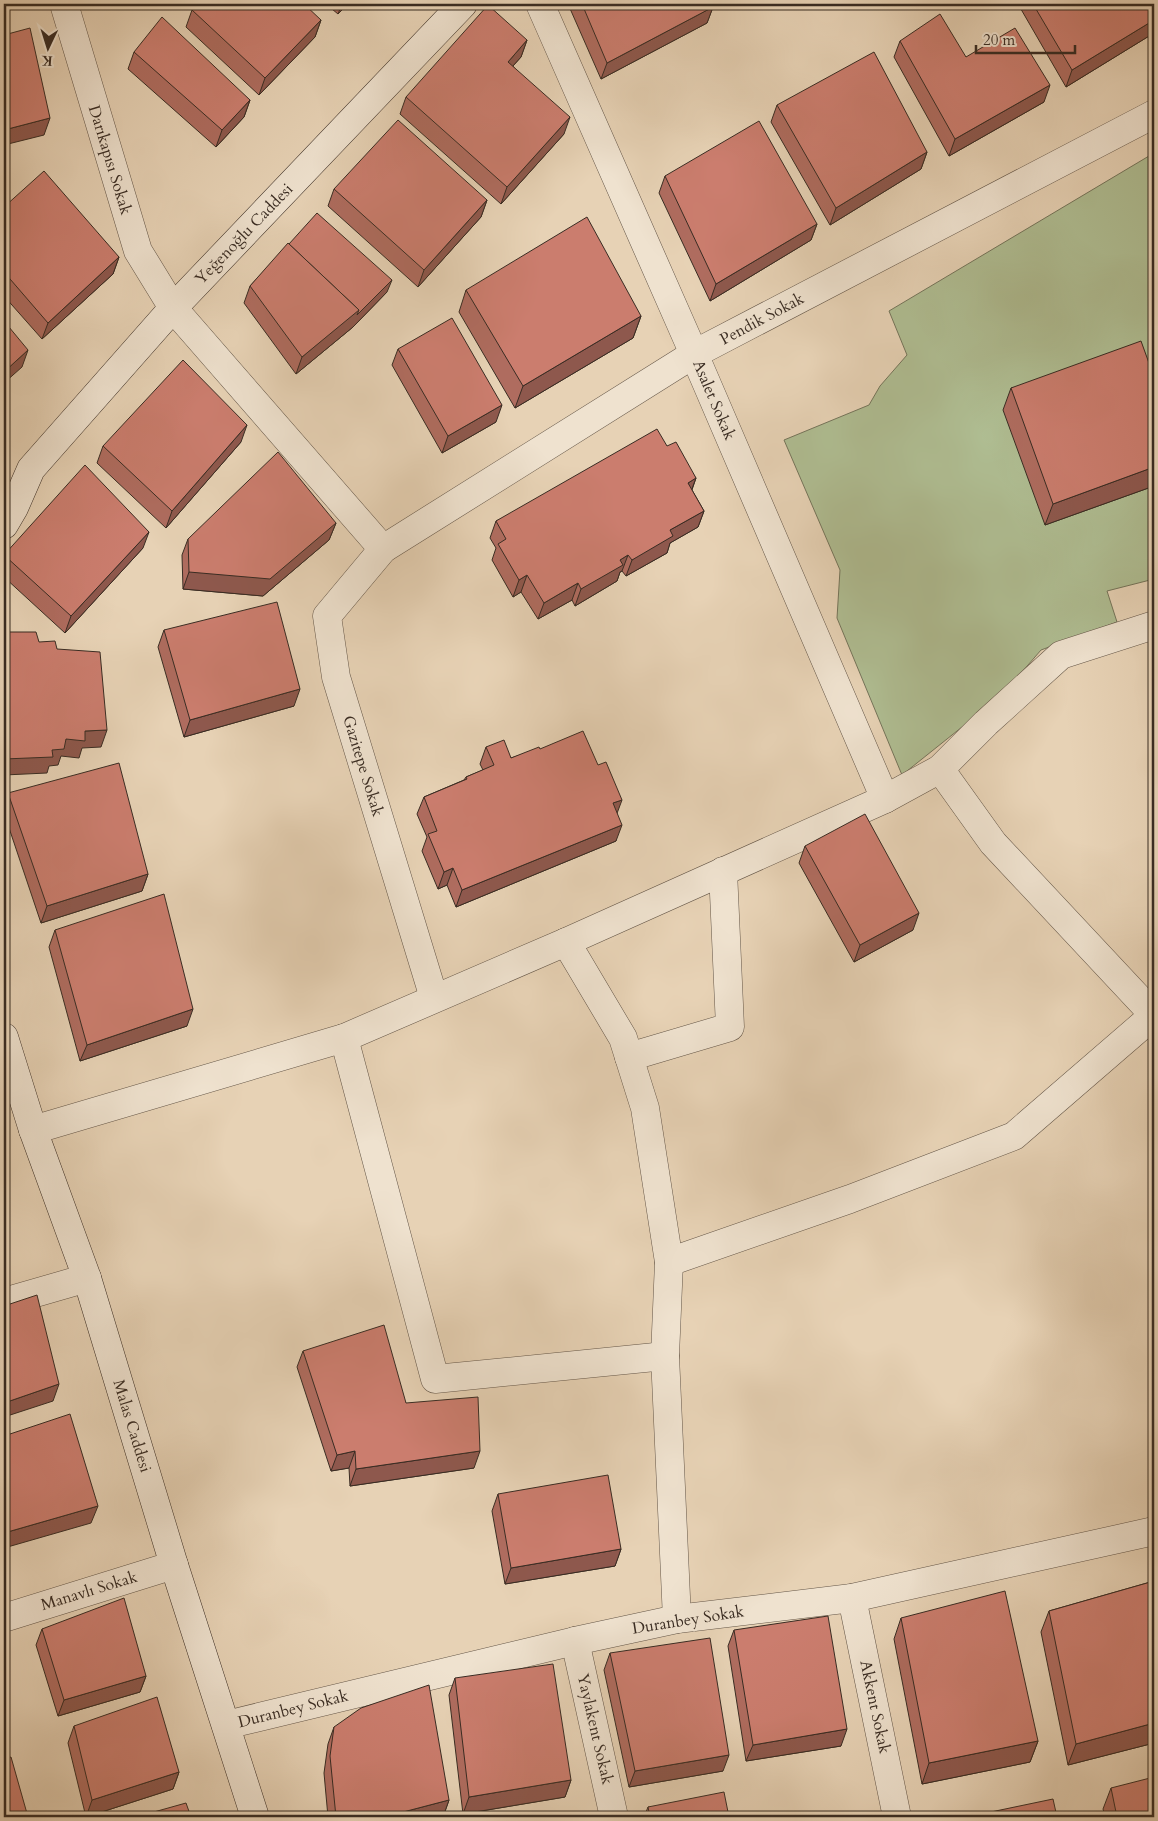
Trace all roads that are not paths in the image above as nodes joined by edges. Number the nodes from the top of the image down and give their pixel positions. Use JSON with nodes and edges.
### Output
{"nodes":[{"id":1,"x":64,"y":4,"type":"edge"},
{"id":2,"x":462,"y":4,"type":"edge"},
{"id":3,"x":540,"y":4,"type":"edge"},
{"id":4,"x":1154,"y":114,"type":"edge"},
{"id":5,"x":172,"y":308,"type":"junction"},
{"id":6,"x":694,"y":354,"type":"junction"},
{"id":7,"x":31,"y":469,"type":"junction"},
{"id":8,"x":4,"y":484,"type":"edge"},
{"id":9,"x":4,"y":525,"type":"edge"},
{"id":10,"x":383,"y":548,"type":"junction"},
{"id":11,"x":1154,"y":625,"type":"edge"},
{"id":12,"x":940,"y":769,"type":"junction"},
{"id":13,"x":885,"y":799,"type":"junction"},
{"id":14,"x":723,"y":871,"type":"junction"},
{"id":15,"x":566,"y":942,"type":"junction"},
{"id":16,"x":434,"y":998,"type":"junction"},
{"id":17,"x":1154,"y":1015,"type":"edge"},
{"id":18,"x":4,"y":1036,"type":"edge"},
{"id":19,"x":344,"y":1038,"type":"junction"},
{"id":20,"x":629,"y":1057,"type":"junction"},
{"id":21,"x":33,"y":1130,"type":"junction"},
{"id":22,"x":669,"y":1262,"type":"junction"},
{"id":23,"x":87,"y":1278,"type":"junction"},
{"id":24,"x":4,"y":1302,"type":"edge"},
{"id":25,"x":665,"y":1356,"type":"junction"},
{"id":26,"x":1154,"y":1531,"type":"edge"},
{"id":27,"x":174,"y":1565,"type":"junction"},
{"id":28,"x":852,"y":1598,"type":"junction"},
{"id":29,"x":4,"y":1618,"type":"edge"},
{"id":30,"x":677,"y":1619,"type":"junction"},
{"id":31,"x":575,"y":1641,"type":"junction"},
{"id":32,"x":226,"y":1726,"type":"junction"},
{"id":33,"x":255,"y":1817,"type":"edge"},
{"id":34,"x":614,"y":1817,"type":"edge"},
{"id":35,"x":897,"y":1817,"type":"edge"}],
"edges":[{"from":1,"to":5,"type":"street","name":"Darıkapısı Sokak"},
{"from":2,"to":5,"type":"street","name":"Yeğenoğlu Caddesi"},
{"from":3,"to":6,"type":"street","name":"Asalet Sokak"},
{"from":4,"to":6,"type":"street","name":"Pendik Sokak"},
{"from":5,"to":7,"type":"street","name":"Yeğenoğlu Caddesi"},
{"from":5,"to":10,"type":"street","name":"Darıkapısı Sokak"},
{"from":6,"to":10,"type":"street","name":"Pendik Sokak"},
{"from":6,"to":13,"type":"street","name":"Asalet Sokak"},
{"from":7,"to":8,"type":"street"},
{"from":7,"to":9,"type":"street"},
{"from":10,"to":16,"type":"street","name":"Gazitepe Sokak"},
{"from":11,"to":12,"type":"street"},
{"from":12,"to":13,"type":"street"},
{"from":12,"to":17,"type":"street"},
{"from":13,"to":14,"type":"street"},
{"from":14,"to":15,"type":"street"},
{"from":14,"to":20,"type":"street"},
{"from":15,"to":16,"type":"street"},
{"from":15,"to":20,"type":"street"},
{"from":16,"to":19,"type":"street"},
{"from":17,"to":22,"type":"street"},
{"from":18,"to":21,"type":"street","name":"Malas Caddesi"},
{"from":19,"to":21,"type":"street"},
{"from":19,"to":25,"type":"street"},
{"from":20,"to":22,"type":"street"},
{"from":21,"to":23,"type":"street","name":"Malas Caddesi"},
{"from":22,"to":25,"type":"street"},
{"from":23,"to":24,"type":"street"},
{"from":23,"to":27,"type":"street","name":"Malas Caddesi"},
{"from":25,"to":30,"type":"street"},
{"from":26,"to":28,"type":"street","name":"Duranbey Sokak"},
{"from":27,"to":29,"type":"street","name":"Manavlı Sokak"},
{"from":27,"to":32,"type":"street","name":"Malas Caddesi"},
{"from":28,"to":30,"type":"street","name":"Duranbey Sokak"},
{"from":28,"to":35,"type":"street","name":"Akkent Sokak"},
{"from":30,"to":31,"type":"street","name":"Duranbey Sokak"},
{"from":31,"to":32,"type":"street","name":"Duranbey Sokak"},
{"from":31,"to":34,"type":"street","name":"Yaylakent Sokak"},
{"from":32,"to":33,"type":"street","name":"Malas Caddesi"}]}
